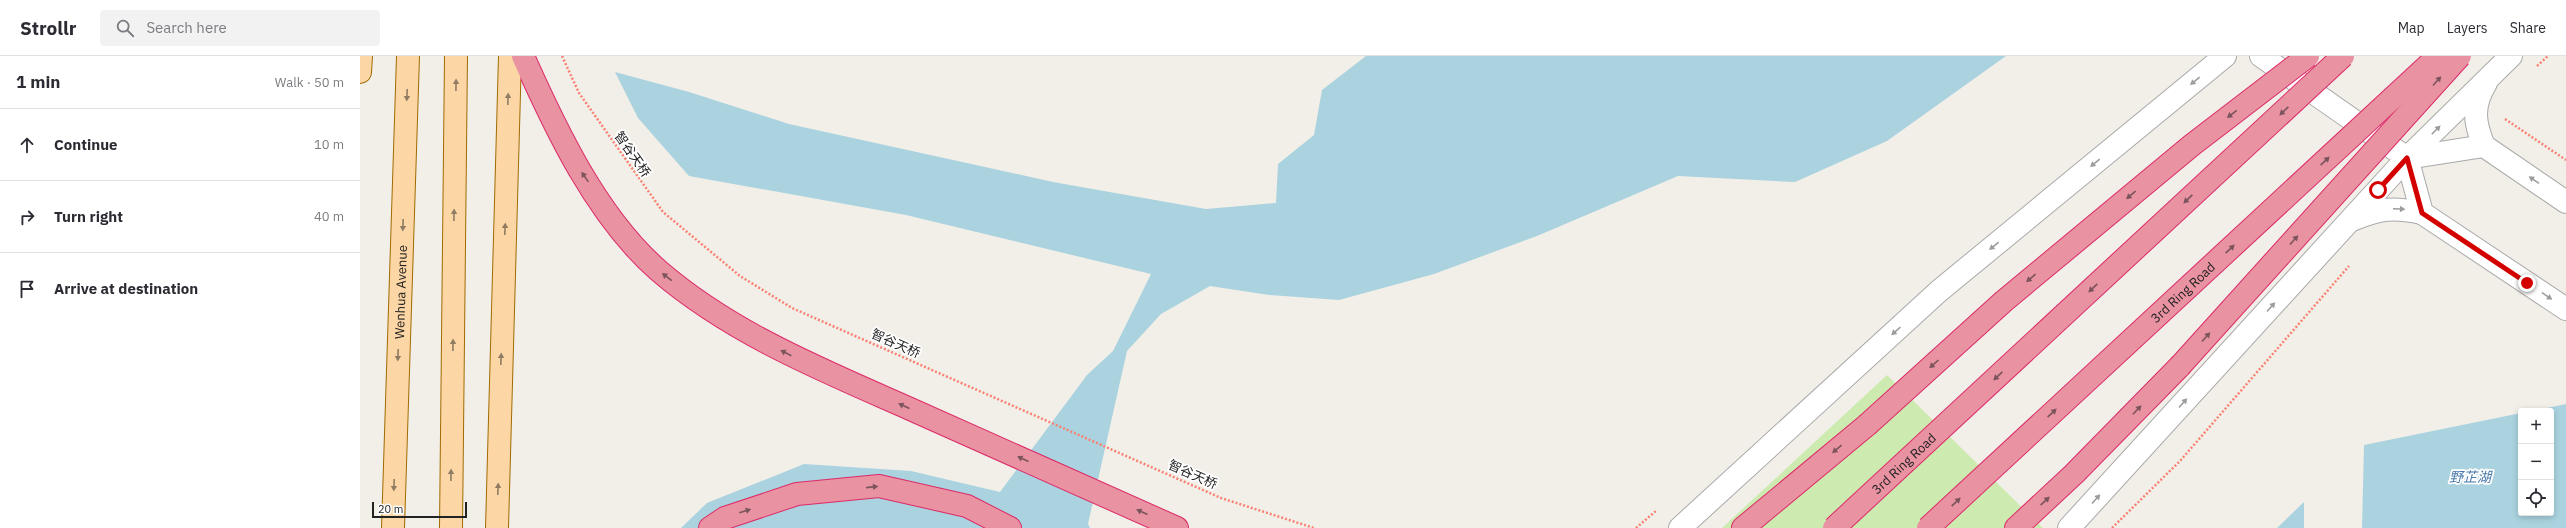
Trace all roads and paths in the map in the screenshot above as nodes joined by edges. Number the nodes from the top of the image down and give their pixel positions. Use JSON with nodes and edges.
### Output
{"nodes":[{"id":1,"x":361,"y":56,"type":"edge"},
{"id":2,"x":408,"y":56,"type":"edge"},
{"id":3,"x":456,"y":56,"type":"edge"},
{"id":4,"x":510,"y":56,"type":"edge"},
{"id":5,"x":523,"y":56,"type":"edge"},
{"id":6,"x":562,"y":56,"type":"edge"},
{"id":7,"x":2225,"y":56,"type":"edge"},
{"id":8,"x":2261,"y":56,"type":"edge"},
{"id":9,"x":2308,"y":56,"type":"edge"},
{"id":10,"x":2343,"y":56,"type":"edge"},
{"id":11,"x":2438,"y":56,"type":"edge"},
{"id":12,"x":2460,"y":56,"type":"edge"},
{"id":13,"x":2511,"y":56,"type":"edge"},
{"id":14,"x":360,"y":72,"type":"edge"},
{"id":15,"x":2491,"y":76,"type":"junction"},
{"id":16,"x":2503,"y":118,"type":"dead end"},
{"id":17,"x":2484,"y":146,"type":"junction"},
{"id":18,"x":2407,"y":158,"type":"junction"},
{"id":19,"x":2566,"y":160,"type":"edge"},
{"id":20,"x":2566,"y":202,"type":"edge"},
{"id":21,"x":2422,"y":213,"type":"junction"},
{"id":22,"x":2349,"y":221,"type":"junction"},
{"id":23,"x":2354,"y":260,"type":"dead end"},
{"id":24,"x":2566,"y":309,"type":"edge"},
{"id":25,"x":393,"y":528,"type":"edge"},
{"id":26,"x":450,"y":528,"type":"edge"},
{"id":27,"x":497,"y":528,"type":"edge"},
{"id":28,"x":710,"y":528,"type":"edge"},
{"id":29,"x":1010,"y":528,"type":"edge"},
{"id":30,"x":1177,"y":528,"type":"edge"},
{"id":31,"x":1314,"y":528,"type":"edge"},
{"id":32,"x":1680,"y":528,"type":"edge"},
{"id":33,"x":1743,"y":528,"type":"edge"},
{"id":34,"x":1834,"y":528,"type":"edge"},
{"id":35,"x":1928,"y":528,"type":"edge"},
{"id":36,"x":2016,"y":528,"type":"edge"},
{"id":37,"x":2069,"y":528,"type":"edge"},
{"id":38,"x":2112,"y":528,"type":"edge"}],
"edges":[{"from":1,"to":14,"type":"main road"},
{"from":2,"to":25,"type":"main road","name":"Wenhua Avenue","one_way":true},
{"from":26,"to":3,"type":"main road","one_way":true},
{"from":27,"to":4,"type":"main road","one_way":true},
{"from":30,"to":5,"type":"highway","one_way":true},
{"from":6,"to":31,"type":"path","name":"智谷天桥"},
{"from":7,"to":32,"type":"street","one_way":true},
{"from":8,"to":18,"type":"street"},
{"from":9,"to":33,"type":"highway","one_way":true,"bridge":true},
{"from":10,"to":34,"type":"highway","name":"3rd Ring Road","one_way":true,"bridge":true},
{"from":35,"to":11,"type":"highway","name":"3rd Ring Road","one_way":true,"bridge":true},
{"from":36,"to":12,"type":"highway","one_way":true,"bridge":true},
{"from":13,"to":15,"type":"street"},
{"from":15,"to":17,"type":"street"},
{"from":18,"to":15,"type":"street","one_way":true},
{"from":16,"to":19,"type":"path"},
{"from":17,"to":18,"type":"street"},
{"from":20,"to":17,"type":"street","one_way":true},
{"from":18,"to":21,"type":"street"},
{"from":18,"to":22,"type":"street"},
{"from":22,"to":21,"type":"street","one_way":true},
{"from":21,"to":24,"type":"street","one_way":true},
{"from":37,"to":22,"type":"street","one_way":true},
{"from":23,"to":38,"type":"path"},
{"from":28,"to":29,"type":"highway","one_way":true}]}
